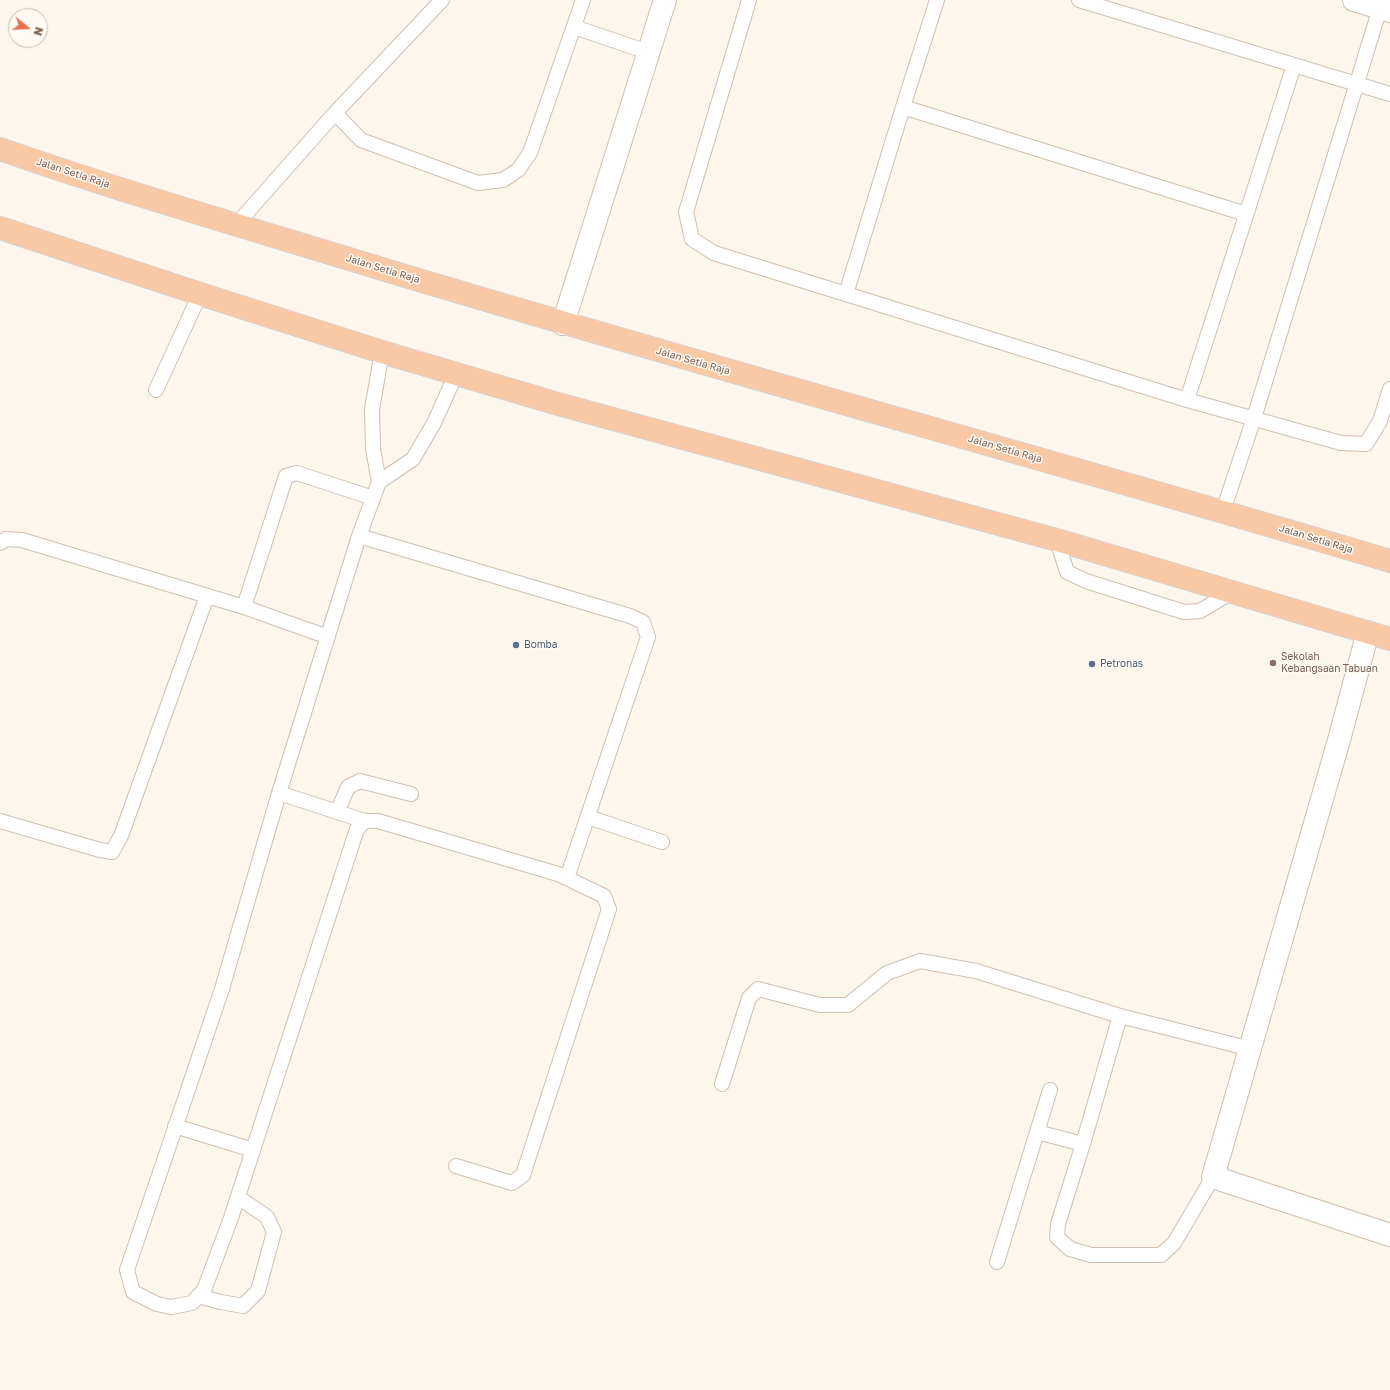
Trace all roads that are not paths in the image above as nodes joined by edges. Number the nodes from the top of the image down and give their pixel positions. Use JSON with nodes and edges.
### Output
{"nodes":[{"id":1,"x":442,"y":0,"type":"edge"},
{"id":2,"x":583,"y":0,"type":"edge"},
{"id":3,"x":665,"y":0,"type":"edge"},
{"id":4,"x":749,"y":0,"type":"edge"},
{"id":5,"x":937,"y":0,"type":"edge"},
{"id":6,"x":1079,"y":0,"type":"edge"},
{"id":7,"x":1354,"y":0,"type":"edge"},
{"id":8,"x":1385,"y":9,"type":"edge"},
{"id":9,"x":574,"y":27,"type":"junction"},
{"id":10,"x":648,"y":52,"type":"junction"},
{"id":11,"x":1294,"y":65,"type":"junction"},
{"id":12,"x":1356,"y":84,"type":"junction"},
{"id":13,"x":1390,"y":94,"type":"edge"},
{"id":14,"x":903,"y":107,"type":"junction"},
{"id":15,"x":335,"y":113,"type":"junction"},
{"id":16,"x":0,"y":149,"type":"edge"},
{"id":17,"x":1246,"y":214,"type":"junction"},
{"id":18,"x":236,"y":225,"type":"junction"},
{"id":19,"x":0,"y":228,"type":"edge"},
{"id":20,"x":200,"y":294,"type":"junction"},
{"id":21,"x":846,"y":294,"type":"junction"},
{"id":22,"x":563,"y":324,"type":"junction"},
{"id":23,"x":382,"y":352,"type":"junction"},
{"id":24,"x":456,"y":374,"type":"junction"},
{"id":25,"x":1390,"y":389,"type":"edge"},
{"id":26,"x":156,"y":390,"type":"dead end"},
{"id":27,"x":1187,"y":400,"type":"junction"},
{"id":28,"x":1254,"y":418,"type":"junction"},
{"id":29,"x":379,"y":482,"type":"junction"},
{"id":30,"x":373,"y":498,"type":"junction"},
{"id":31,"x":1223,"y":512,"type":"junction"},
{"id":32,"x":359,"y":536,"type":"junction"},
{"id":33,"x":1057,"y":540,"type":"junction"},
{"id":34,"x":0,"y":543,"type":"edge"},
{"id":35,"x":1390,"y":562,"type":"edge"},
{"id":36,"x":1232,"y":592,"type":"junction"},
{"id":37,"x":207,"y":596,"type":"junction"},
{"id":38,"x":244,"y":607,"type":"junction"},
{"id":39,"x":1368,"y":632,"type":"junction"},
{"id":40,"x":328,"y":636,"type":"junction"},
{"id":41,"x":1390,"y":639,"type":"edge"},
{"id":42,"x":279,"y":793,"type":"junction"},
{"id":43,"x":410,"y":794,"type":"dead end"},
{"id":44,"x":337,"y":812,"type":"junction"},
{"id":45,"x":588,"y":817,"type":"junction"},
{"id":46,"x":0,"y":821,"type":"edge"},
{"id":47,"x":365,"y":821,"type":"junction"},
{"id":48,"x":662,"y":842,"type":"dead end"},
{"id":49,"x":567,"y":878,"type":"junction"},
{"id":50,"x":1120,"y":1016,"type":"junction"},
{"id":51,"x":1251,"y":1049,"type":"junction"},
{"id":52,"x":722,"y":1084,"type":"dead end"},
{"id":53,"x":1050,"y":1090,"type":"dead end"},
{"id":54,"x":176,"y":1126,"type":"junction"},
{"id":55,"x":1037,"y":1132,"type":"junction"},
{"id":56,"x":1083,"y":1144,"type":"junction"},
{"id":57,"x":253,"y":1150,"type":"junction"},
{"id":58,"x":456,"y":1166,"type":"dead end"},
{"id":59,"x":1213,"y":1177,"type":"junction"},
{"id":60,"x":238,"y":1197,"type":"junction"},
{"id":61,"x":1390,"y":1235,"type":"edge"},
{"id":62,"x":997,"y":1262,"type":"dead end"},
{"id":63,"x":198,"y":1296,"type":"junction"}],
"edges":[{"from":1,"to":15,"type":"lane"},
{"from":2,"to":9,"type":"lane"},
{"from":3,"to":10,"type":"street"},
{"from":4,"to":21,"type":"lane"},
{"from":5,"to":14,"type":"lane"},
{"from":6,"to":11,"type":"lane"},
{"from":7,"to":8,"type":"street"},
{"from":8,"to":12,"type":"lane"},
{"from":9,"to":10,"type":"lane"},
{"from":9,"to":15,"type":"lane"},
{"from":10,"to":22,"type":"street"},
{"from":11,"to":12,"type":"lane"},
{"from":11,"to":17,"type":"lane"},
{"from":12,"to":13,"type":"lane"},
{"from":12,"to":28,"type":"lane"},
{"from":14,"to":17,"type":"lane"},
{"from":14,"to":21,"type":"lane"},
{"from":15,"to":18,"type":"lane"},
{"from":16,"to":18,"type":"highway","name":"Jalan Setia Raja"},
{"from":17,"to":27,"type":"lane"},
{"from":18,"to":22,"type":"highway","name":"Jalan Setia Raja"},
{"from":19,"to":20,"type":"highway"},
{"from":20,"to":23,"type":"highway"},
{"from":20,"to":26,"type":"lane"},
{"from":21,"to":27,"type":"lane"},
{"from":22,"to":31,"type":"highway","name":"Jalan Setia Raja"},
{"from":23,"to":24,"type":"highway"},
{"from":23,"to":29,"type":"lane"},
{"from":24,"to":29,"type":"lane"},
{"from":24,"to":33,"type":"highway"},
{"from":25,"to":28,"type":"lane"},
{"from":27,"to":28,"type":"lane"},
{"from":28,"to":31,"type":"lane"},
{"from":29,"to":30,"type":"lane"},
{"from":30,"to":32,"type":"lane"},
{"from":30,"to":38,"type":"lane"},
{"from":31,"to":35,"type":"highway","name":"Jalan Setia Raja"},
{"from":32,"to":40,"type":"lane"},
{"from":32,"to":45,"type":"lane"},
{"from":33,"to":36,"type":"highway"},
{"from":33,"to":36,"type":"lane"},
{"from":34,"to":37,"type":"lane"},
{"from":36,"to":39,"type":"highway"},
{"from":37,"to":38,"type":"lane"},
{"from":37,"to":46,"type":"lane"},
{"from":38,"to":40,"type":"lane"},
{"from":39,"to":41,"type":"highway"},
{"from":39,"to":51,"type":"street"},
{"from":40,"to":42,"type":"lane"},
{"from":42,"to":44,"type":"lane"},
{"from":42,"to":54,"type":"lane"},
{"from":43,"to":44,"type":"lane"},
{"from":44,"to":47,"type":"lane"},
{"from":45,"to":48,"type":"lane"},
{"from":45,"to":49,"type":"lane"},
{"from":47,"to":49,"type":"lane"},
{"from":47,"to":57,"type":"lane"},
{"from":49,"to":58,"type":"lane"},
{"from":50,"to":51,"type":"lane"},
{"from":50,"to":52,"type":"lane"},
{"from":50,"to":56,"type":"lane"},
{"from":51,"to":59,"type":"street"},
{"from":53,"to":55,"type":"lane"},
{"from":54,"to":57,"type":"lane"},
{"from":54,"to":63,"type":"lane"},
{"from":55,"to":56,"type":"lane"},
{"from":55,"to":62,"type":"lane"},
{"from":56,"to":59,"type":"lane"},
{"from":57,"to":60,"type":"lane"},
{"from":59,"to":61,"type":"street"},
{"from":60,"to":63,"type":"lane"},
{"from":60,"to":63,"type":"lane"}]}
